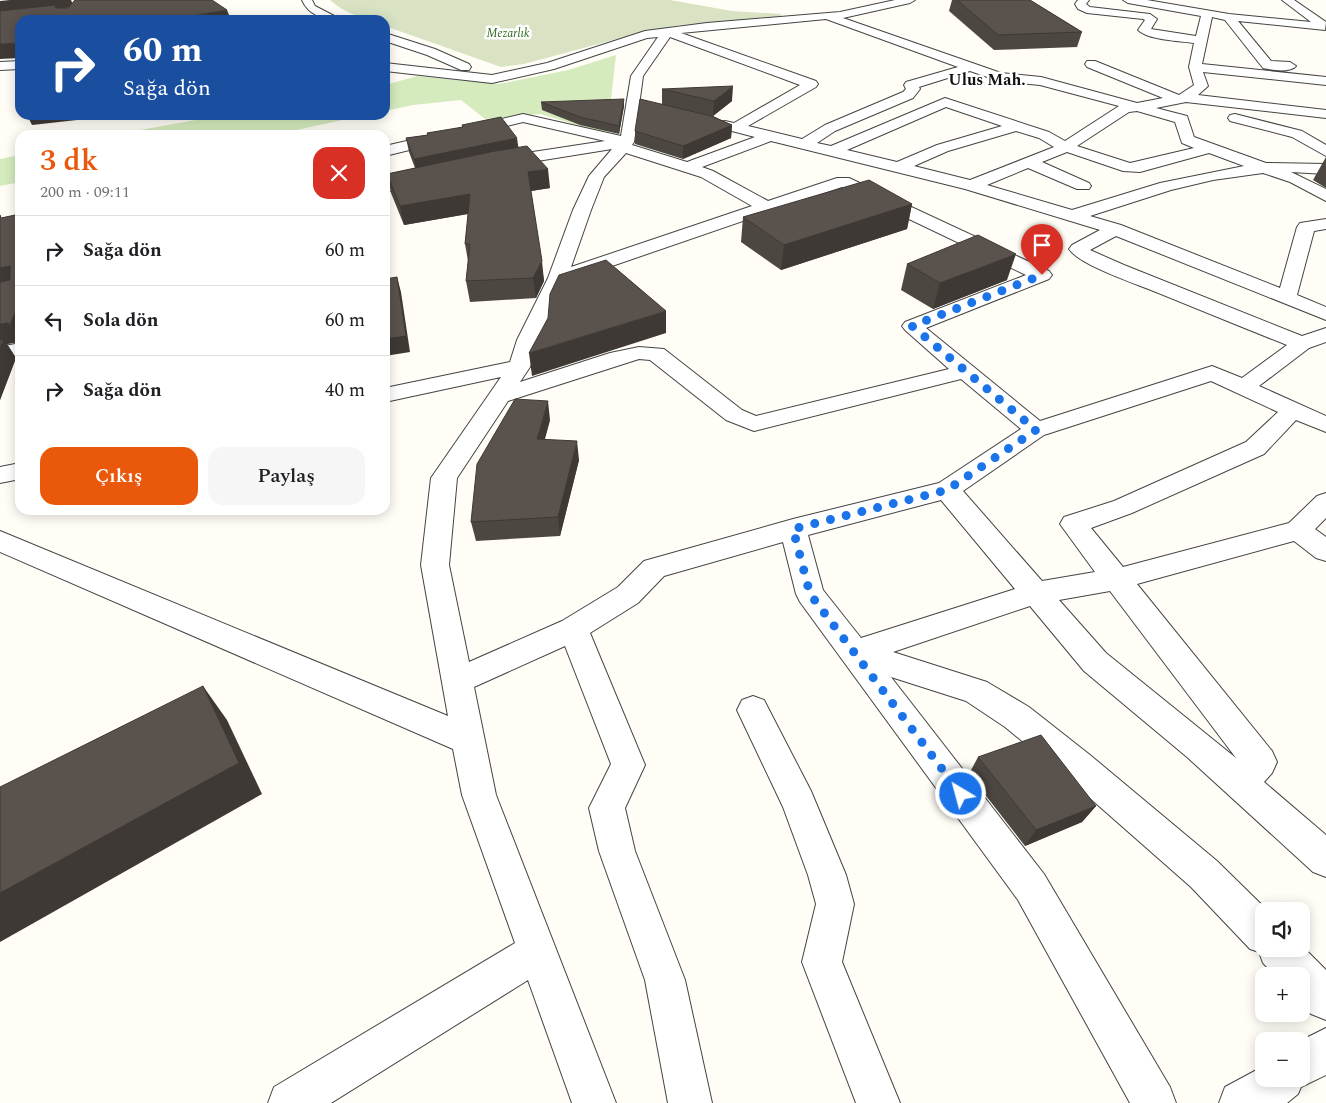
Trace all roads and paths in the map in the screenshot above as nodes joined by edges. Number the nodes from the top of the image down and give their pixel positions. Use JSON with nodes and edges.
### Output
{"nodes":[{"id":1,"x":307,"y":0,"type":"edge"},
{"id":2,"x":910,"y":0,"type":"edge"},
{"id":3,"x":1084,"y":0,"type":"edge"},
{"id":4,"x":1128,"y":0,"type":"edge"},
{"id":5,"x":1147,"y":1,"type":"edge"},
{"id":6,"x":1291,"y":2,"type":"edge"},
{"id":7,"x":1318,"y":6,"type":"dead end"},
{"id":8,"x":1207,"y":13,"type":"junction"},
{"id":9,"x":326,"y":15,"type":"edge"},
{"id":10,"x":827,"y":16,"type":"junction"},
{"id":11,"x":1229,"y":17,"type":"junction"},
{"id":12,"x":1325,"y":27,"type":"edge"},
{"id":13,"x":667,"y":32,"type":"junction"},
{"id":14,"x":390,"y":39,"type":"edge"},
{"id":15,"x":1201,"y":40,"type":"junction"},
{"id":16,"x":1091,"y":64,"type":"dead end"},
{"id":17,"x":15,"y":65,"type":"edge"},
{"id":18,"x":0,"y":66,"type":"edge"},
{"id":19,"x":970,"y":67,"type":"junction"},
{"id":20,"x":1195,"y":67,"type":"junction"},
{"id":21,"x":1316,"y":67,"type":"dead end"},
{"id":22,"x":390,"y":68,"type":"edge"},
{"id":23,"x":492,"y":78,"type":"junction"},
{"id":24,"x":1326,"y":81,"type":"edge"},
{"id":25,"x":1182,"y":99,"type":"junction"},
{"id":26,"x":1206,"y":100,"type":"junction"},
{"id":27,"x":1139,"y":107,"type":"junction"},
{"id":28,"x":1326,"y":114,"type":"edge"},
{"id":29,"x":707,"y":121,"type":"edge"},
{"id":30,"x":1017,"y":126,"type":"junction"},
{"id":31,"x":735,"y":128,"type":"junction"},
{"id":32,"x":771,"y":136,"type":"junction"},
{"id":33,"x":625,"y":145,"type":"junction"},
{"id":34,"x":804,"y":145,"type":"junction"},
{"id":35,"x":1065,"y":147,"type":"junction"},
{"id":36,"x":1210,"y":148,"type":"junction"},
{"id":37,"x":390,"y":149,"type":"edge"},
{"id":38,"x":834,"y":151,"type":"junction"},
{"id":39,"x":1326,"y":151,"type":"edge"},
{"id":40,"x":1028,"y":162,"type":"junction"},
{"id":41,"x":488,"y":164,"type":"edge"},
{"id":42,"x":688,"y":167,"type":"junction"},
{"id":43,"x":900,"y":167,"type":"junction"},
{"id":44,"x":1263,"y":167,"type":"junction"},
{"id":45,"x":1326,"y":169,"type":"edge"},
{"id":46,"x":443,"y":174,"type":"edge"},
{"id":47,"x":390,"y":185,"type":"edge"},
{"id":48,"x":971,"y":185,"type":"junction"},
{"id":49,"x":1083,"y":186,"type":"dead end"},
{"id":50,"x":1326,"y":196,"type":"edge"},
{"id":51,"x":766,"y":207,"type":"junction"},
{"id":52,"x":1073,"y":216,"type":"junction"},
{"id":53,"x":1326,"y":224,"type":"edge"},
{"id":54,"x":1115,"y":229,"type":"junction"},
{"id":55,"x":1226,"y":273,"type":"junction"},
{"id":56,"x":558,"y":278,"type":"junction"},
{"id":57,"x":1287,"y":297,"type":"junction"},
{"id":58,"x":1191,"y":299,"type":"junction"},
{"id":59,"x":1326,"y":314,"type":"edge"},
{"id":60,"x":1326,"y":334,"type":"edge"},
{"id":61,"x":1302,"y":344,"type":"junction"},
{"id":62,"x":15,"y":351,"type":"edge"},
{"id":63,"x":0,"y":353,"type":"edge"},
{"id":64,"x":519,"y":367,"type":"junction"},
{"id":65,"x":966,"y":371,"type":"junction"},
{"id":66,"x":1244,"y":387,"type":"junction"},
{"id":67,"x":390,"y":394,"type":"edge"},
{"id":68,"x":500,"y":396,"type":"junction"},
{"id":69,"x":1292,"y":410,"type":"junction"},
{"id":70,"x":1326,"y":425,"type":"edge"},
{"id":71,"x":1036,"y":430,"type":"junction"},
{"id":72,"x":15,"y":472,"type":"edge"},
{"id":73,"x":0,"y":475,"type":"edge"},
{"id":74,"x":947,"y":490,"type":"junction"},
{"id":75,"x":1326,"y":502,"type":"edge"},
{"id":76,"x":793,"y":529,"type":"junction"},
{"id":77,"x":1298,"y":530,"type":"junction"},
{"id":78,"x":0,"y":541,"type":"edge"},
{"id":79,"x":1326,"y":551,"type":"edge"},
{"id":80,"x":1117,"y":579,"type":"junction"},
{"id":81,"x":1036,"y":593,"type":"junction"},
{"id":82,"x":574,"y":629,"type":"junction"},
{"id":83,"x":854,"y":653,"type":"junction"},
{"id":84,"x":457,"y":681,"type":"junction"},
{"id":85,"x":753,"y":710,"type":"dead end"},
{"id":86,"x":468,"y":740,"type":"junction"},
{"id":87,"x":1241,"y":784,"type":"junction"},
{"id":88,"x":1326,"y":859,"type":"edge"},
{"id":89,"x":1255,"y":926,"type":"edge"},
{"id":90,"x":538,"y":952,"type":"junction"},
{"id":91,"x":1285,"y":957,"type":"edge"},
{"id":92,"x":1326,"y":999,"type":"edge"},
{"id":93,"x":1326,"y":1049,"type":"edge"},
{"id":94,"x":1310,"y":1060,"type":"edge"},
{"id":95,"x":1271,"y":1087,"type":"edge"},
{"id":96,"x":290,"y":1103,"type":"edge"},
{"id":97,"x":594,"y":1103,"type":"edge"},
{"id":98,"x":690,"y":1103,"type":"edge"},
{"id":99,"x":878,"y":1103,"type":"edge"},
{"id":100,"x":1154,"y":1103,"type":"edge"},
{"id":101,"x":1241,"y":1103,"type":"edge"}],
"edges":[{"from":1,"to":9,"type":"street"},
{"from":2,"to":10,"type":"street"},
{"from":3,"to":15,"type":"street"},
{"from":4,"to":5,"type":"street"},
{"from":5,"to":8,"type":"street"},
{"from":6,"to":7,"type":"street"},
{"from":6,"to":12,"type":"street"},
{"from":8,"to":11,"type":"street"},
{"from":8,"to":15,"type":"street"},
{"from":10,"to":13,"type":"street"},
{"from":10,"to":19,"type":"street"},
{"from":11,"to":12,"type":"street"},
{"from":11,"to":21,"type":"street"},
{"from":13,"to":23,"type":"street"},
{"from":13,"to":31,"type":"street"},
{"from":13,"to":33,"type":"street"},
{"from":14,"to":23,"type":"street"},
{"from":15,"to":20,"type":"street"},
{"from":16,"to":25,"type":"street"},
{"from":17,"to":18,"type":"street"},
{"from":19,"to":27,"type":"street"},
{"from":19,"to":34,"type":"street"},
{"from":20,"to":24,"type":"street"},
{"from":20,"to":25,"type":"street"},
{"from":22,"to":23,"type":"street"},
{"from":25,"to":26,"type":"street"},
{"from":25,"to":27,"type":"street"},
{"from":26,"to":28,"type":"street"},
{"from":26,"to":39,"type":"street"},
{"from":27,"to":35,"type":"street"},
{"from":27,"to":36,"type":"street"},
{"from":29,"to":31,"type":"street"},
{"from":30,"to":35,"type":"street"},
{"from":30,"to":38,"type":"street"},
{"from":30,"to":43,"type":"street"},
{"from":31,"to":32,"type":"street"},
{"from":32,"to":34,"type":"street"},
{"from":32,"to":42,"type":"street"},
{"from":33,"to":37,"type":"street"},
{"from":33,"to":41,"type":"street"},
{"from":33,"to":42,"type":"street"},
{"from":33,"to":56,"type":"street"},
{"from":34,"to":38,"type":"street"},
{"from":35,"to":36,"type":"street"},
{"from":35,"to":40,"type":"street"},
{"from":36,"to":44,"type":"street"},
{"from":38,"to":43,"type":"street"},
{"from":40,"to":48,"type":"street"},
{"from":40,"to":49,"type":"street"},
{"from":42,"to":51,"type":"street"},
{"from":43,"to":48,"type":"street"},
{"from":44,"to":45,"type":"street"},
{"from":44,"to":50,"type":"street"},
{"from":44,"to":52,"type":"street"},
{"from":46,"to":47,"type":"street"},
{"from":48,"to":52,"type":"street"},
{"from":51,"to":56,"type":"street"},
{"from":51,"to":65,"type":"street"},
{"from":52,"to":54,"type":"street"},
{"from":53,"to":57,"type":"street"},
{"from":54,"to":55,"type":"street"},
{"from":54,"to":58,"type":"street"},
{"from":55,"to":57,"type":"street"},
{"from":55,"to":58,"type":"street"},
{"from":56,"to":64,"type":"street"},
{"from":57,"to":59,"type":"street"},
{"from":58,"to":61,"type":"street"},
{"from":60,"to":61,"type":"street"},
{"from":61,"to":66,"type":"street"},
{"from":62,"to":63,"type":"street"},
{"from":64,"to":67,"type":"street"},
{"from":64,"to":68,"type":"street"},
{"from":65,"to":68,"type":"street"},
{"from":65,"to":71,"type":"street"},
{"from":66,"to":69,"type":"street"},
{"from":66,"to":71,"type":"street"},
{"from":68,"to":84,"type":"street"},
{"from":69,"to":70,"type":"street"},
{"from":69,"to":80,"type":"street"},
{"from":71,"to":74,"type":"street"},
{"from":72,"to":73,"type":"street"},
{"from":74,"to":76,"type":"street"},
{"from":74,"to":81,"type":"street"},
{"from":75,"to":77,"type":"street"},
{"from":76,"to":82,"type":"street"},
{"from":76,"to":83,"type":"street"},
{"from":77,"to":79,"type":"street"},
{"from":77,"to":80,"type":"street"},
{"from":78,"to":86,"type":"street"},
{"from":80,"to":81,"type":"street"},
{"from":80,"to":87,"type":"street"},
{"from":81,"to":83,"type":"street"},
{"from":81,"to":87,"type":"street"},
{"from":82,"to":84,"type":"street"},
{"from":82,"to":98,"type":"street"},
{"from":83,"to":89,"type":"street"},
{"from":83,"to":100,"type":"street"},
{"from":84,"to":86,"type":"street"},
{"from":85,"to":99,"type":"street"},
{"from":86,"to":90,"type":"street"},
{"from":87,"to":88,"type":"street"},
{"from":90,"to":96,"type":"street"},
{"from":90,"to":97,"type":"street"},
{"from":91,"to":92,"type":"street"},
{"from":93,"to":94,"type":"street"},
{"from":95,"to":101,"type":"street"}]}
